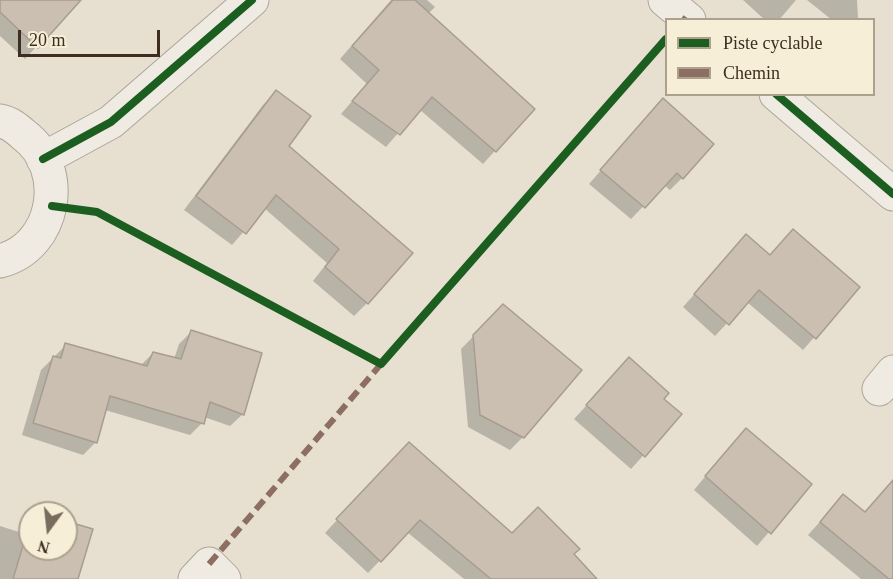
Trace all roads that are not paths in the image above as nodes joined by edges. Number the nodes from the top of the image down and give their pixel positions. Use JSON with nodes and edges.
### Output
{"nodes":[{"id":1,"x":252,"y":0,"type":"edge"},
{"id":2,"x":778,"y":96,"type":"edge"},
{"id":3,"x":0,"y":121,"type":"edge"},
{"id":4,"x":43,"y":159,"type":"junction"},
{"id":5,"x":893,"y":194,"type":"edge"},
{"id":6,"x":0,"y":261,"type":"edge"},
{"id":7,"x":195,"y":579,"type":"edge"},
{"id":8,"x":224,"y":579,"type":"edge"}],
"edges":[{"from":1,"to":4,"type":"street"},
{"from":2,"to":5,"type":"street"},
{"from":3,"to":4,"type":"street"},
{"from":4,"to":6,"type":"street"},
{"from":7,"to":8,"type":"street"}]}
